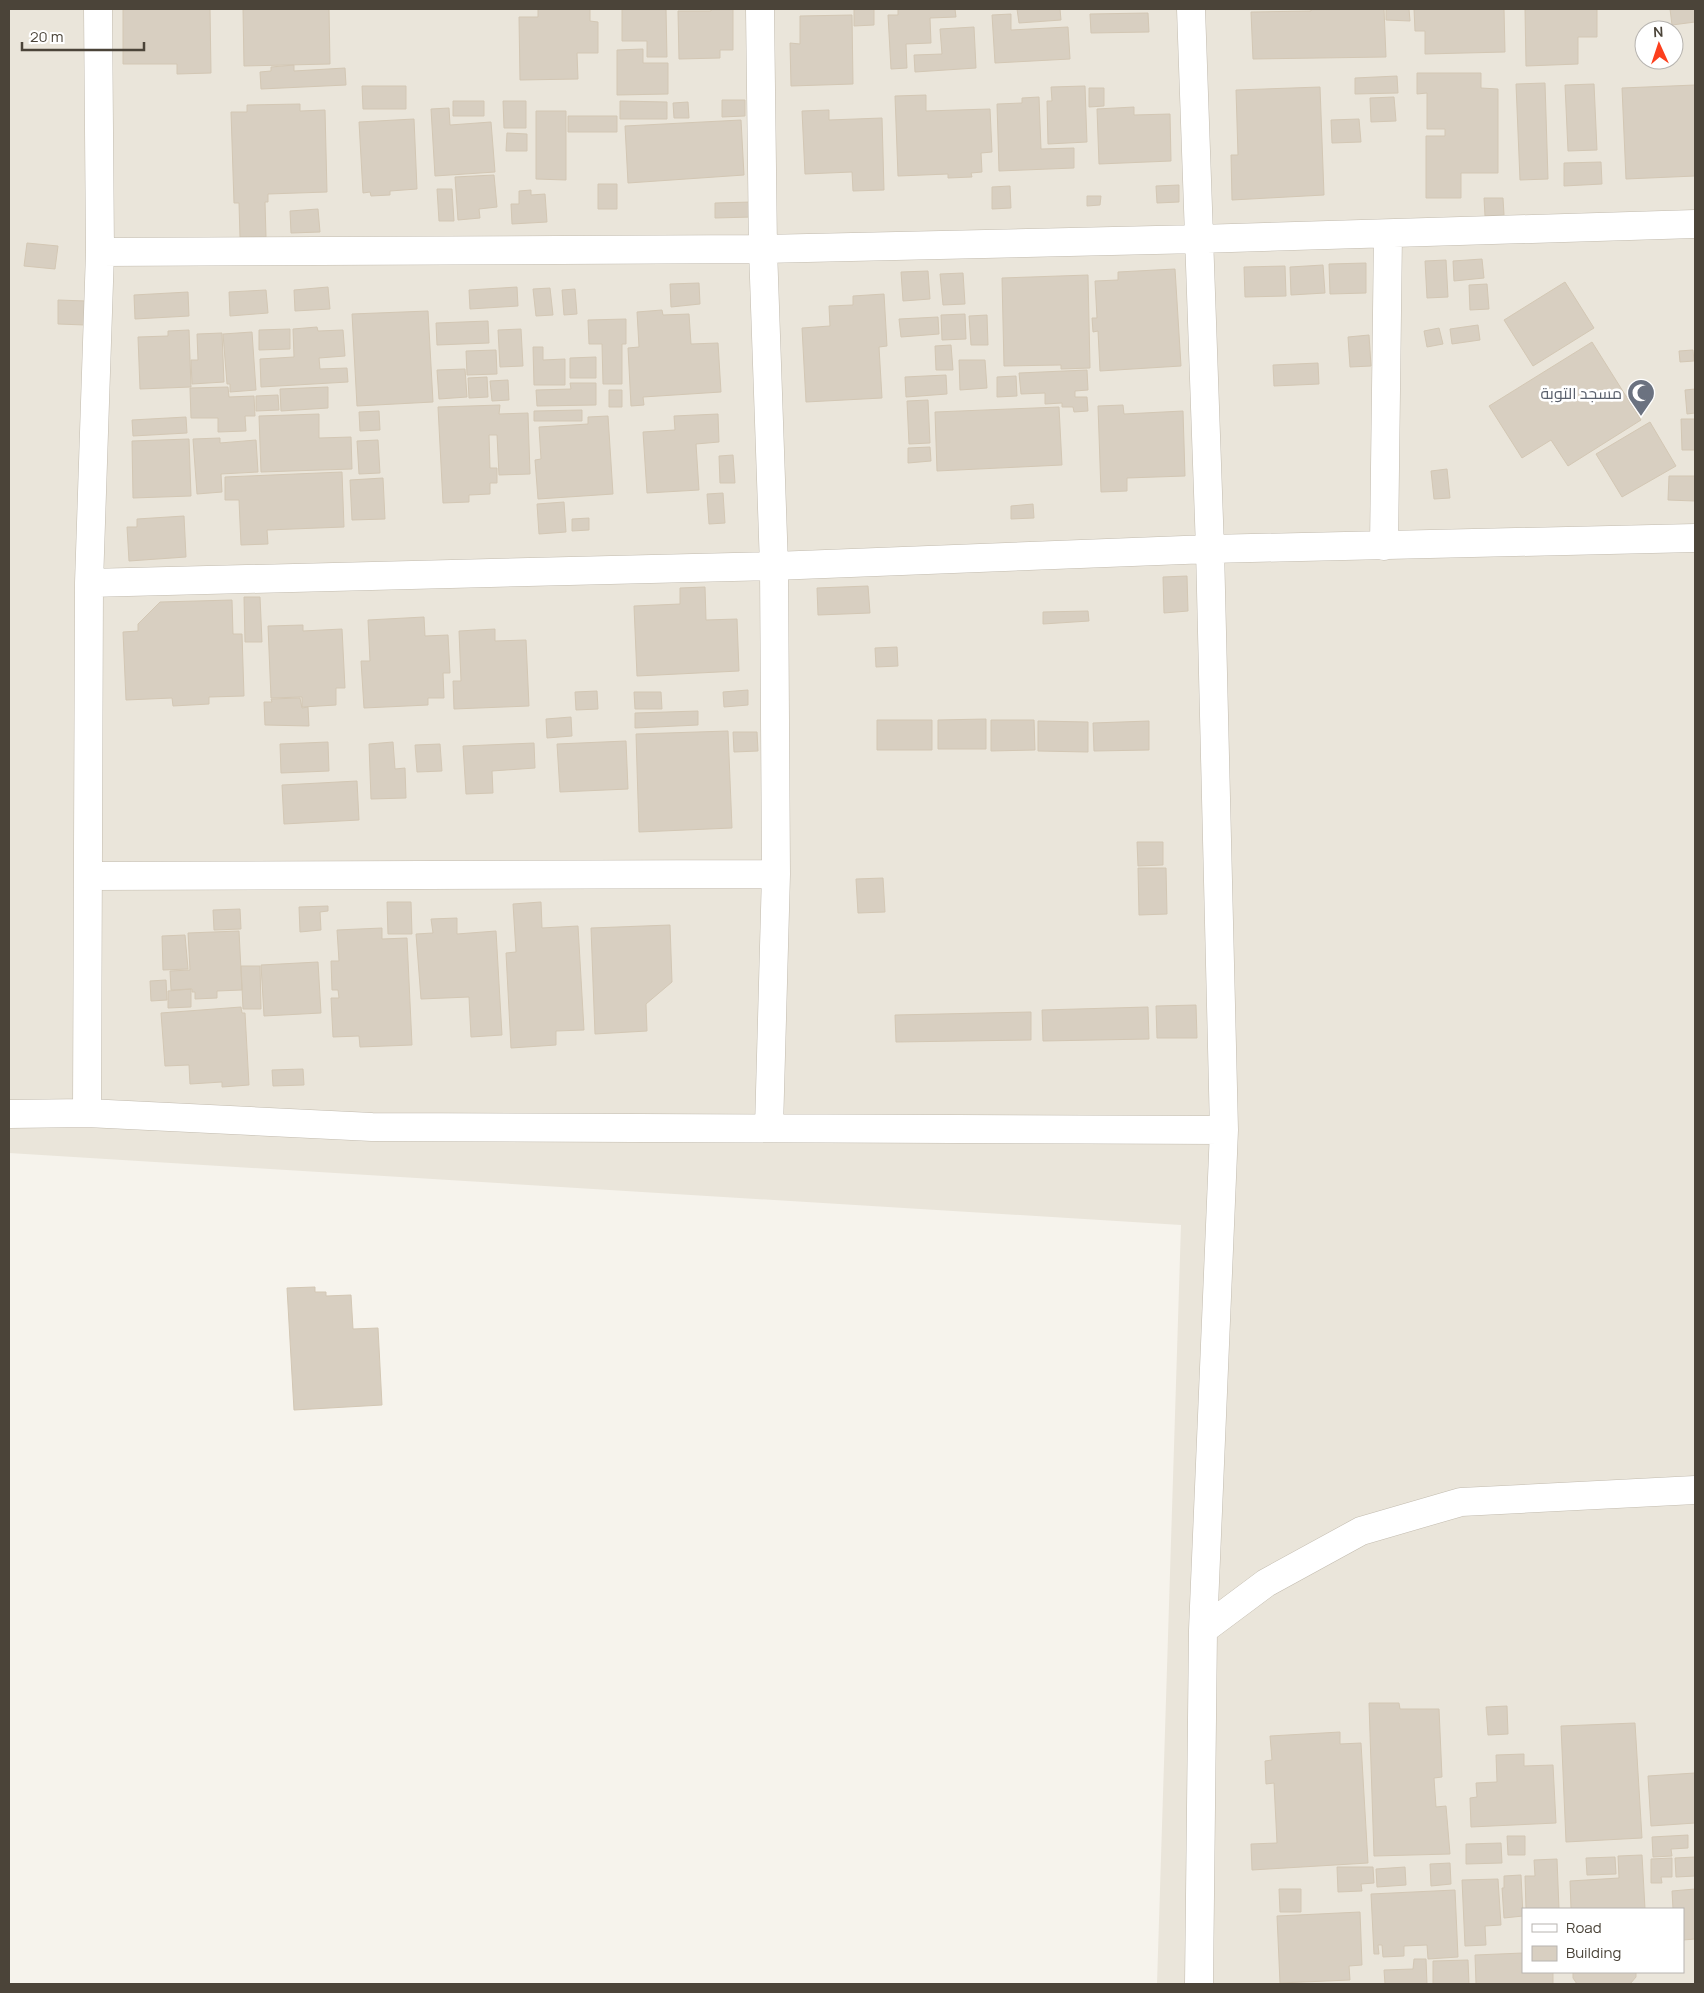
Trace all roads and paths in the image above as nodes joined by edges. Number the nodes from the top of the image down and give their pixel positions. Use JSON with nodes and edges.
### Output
{"nodes":[{"id":1,"x":98,"y":9,"type":"edge"},
{"id":2,"x":760,"y":9,"type":"edge"},
{"id":3,"x":1192,"y":9,"type":"edge"},
{"id":4,"x":1695,"y":224,"type":"edge"},
{"id":5,"x":1388,"y":234,"type":"junction"},
{"id":6,"x":1199,"y":240,"type":"junction"},
{"id":7,"x":764,"y":249,"type":"junction"},
{"id":8,"x":100,"y":252,"type":"junction"},
{"id":9,"x":1695,"y":538,"type":"edge"},
{"id":10,"x":1384,"y":546,"type":"junction"},
{"id":11,"x":1210,"y":549,"type":"junction"},
{"id":12,"x":774,"y":566,"type":"junction"},
{"id":13,"x":89,"y":583,"type":"junction"},
{"id":14,"x":776,"y":874,"type":"junction"},
{"id":15,"x":88,"y":876,"type":"junction"},
{"id":16,"x":87,"y":1113,"type":"junction"},
{"id":17,"x":9,"y":1114,"type":"edge"},
{"id":18,"x":769,"y":1128,"type":"junction"},
{"id":19,"x":1224,"y":1130,"type":"junction"},
{"id":20,"x":1695,"y":1490,"type":"edge"},
{"id":21,"x":1203,"y":1630,"type":"junction"},
{"id":22,"x":1199,"y":1984,"type":"edge"}],
"edges":[{"from":1,"to":8,"type":"street"},
{"from":2,"to":7,"type":"street"},
{"from":3,"to":6,"type":"street"},
{"from":4,"to":5,"type":"street"},
{"from":5,"to":6,"type":"street"},
{"from":5,"to":10,"type":"street"},
{"from":6,"to":7,"type":"street"},
{"from":6,"to":11,"type":"street"},
{"from":7,"to":8,"type":"street"},
{"from":7,"to":12,"type":"street"},
{"from":8,"to":13,"type":"street"},
{"from":9,"to":10,"type":"street"},
{"from":10,"to":11,"type":"street"},
{"from":11,"to":12,"type":"street"},
{"from":11,"to":19,"type":"street"},
{"from":12,"to":13,"type":"street"},
{"from":12,"to":14,"type":"street"},
{"from":13,"to":15,"type":"street"},
{"from":14,"to":15,"type":"street"},
{"from":14,"to":18,"type":"street"},
{"from":15,"to":16,"type":"street"},
{"from":16,"to":17,"type":"street"},
{"from":16,"to":18,"type":"street"},
{"from":18,"to":19,"type":"street"},
{"from":19,"to":21,"type":"street"},
{"from":20,"to":21,"type":"street"},
{"from":21,"to":22,"type":"street"}]}
